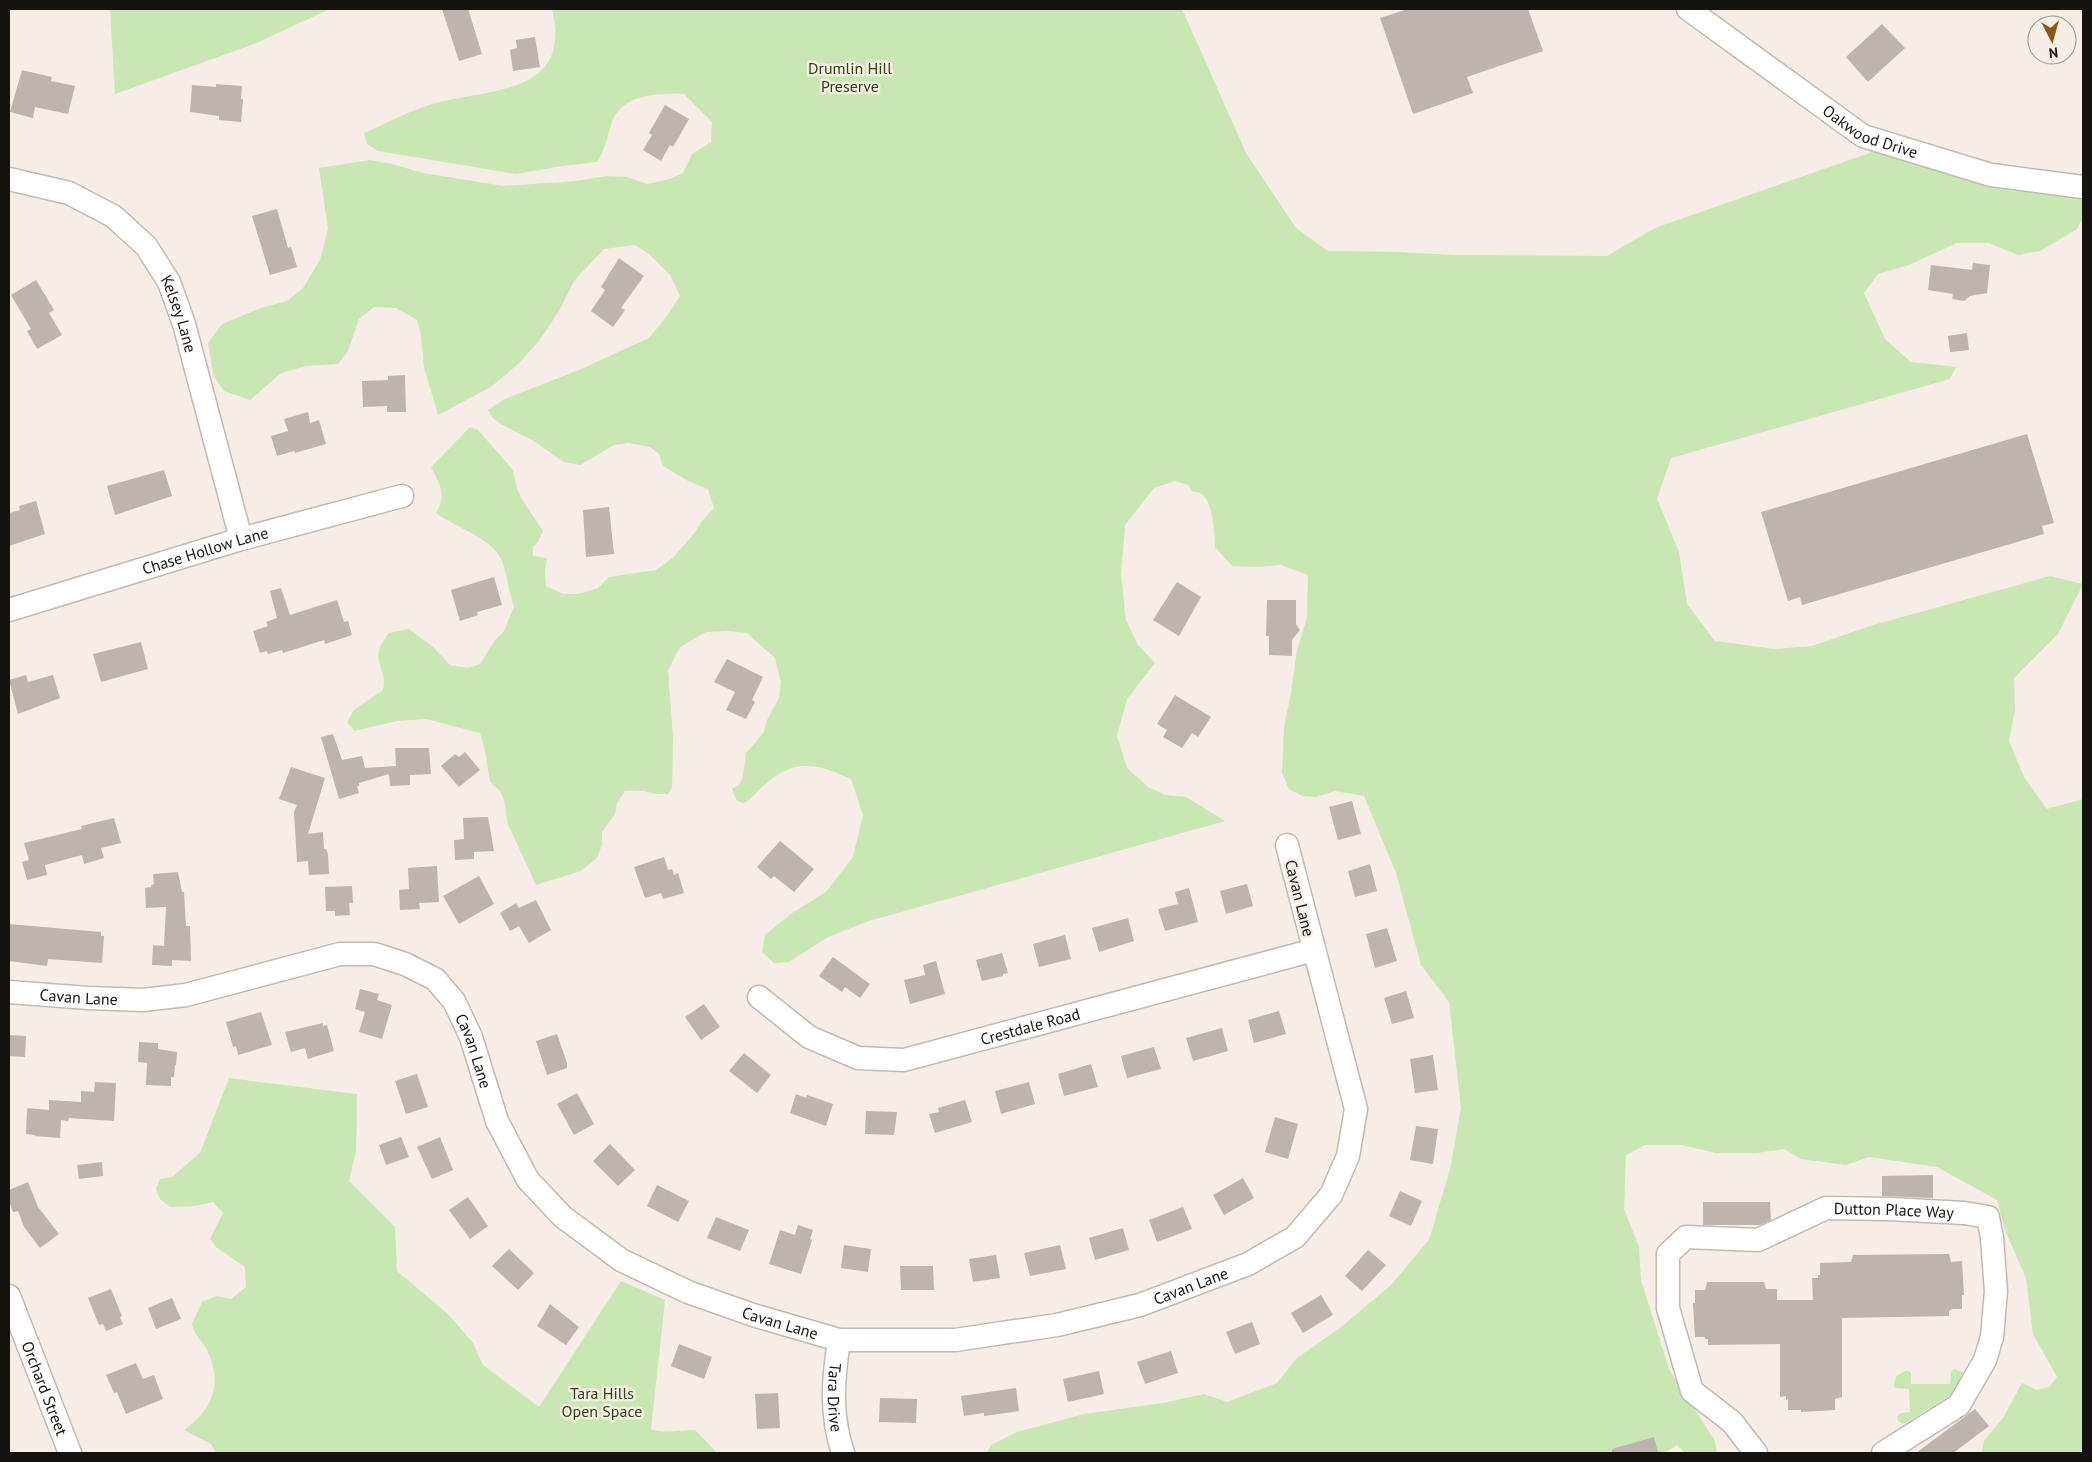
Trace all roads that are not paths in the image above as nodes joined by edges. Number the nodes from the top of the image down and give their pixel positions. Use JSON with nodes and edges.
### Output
{"nodes":[{"id":1,"x":1688,"y":9,"type":"edge"},
{"id":2,"x":9,"y":179,"type":"edge"},
{"id":3,"x":2083,"y":187,"type":"edge"},
{"id":4,"x":402,"y":496,"type":"dead end"},
{"id":5,"x":241,"y":540,"type":"junction"},
{"id":6,"x":9,"y":610,"type":"edge"},
{"id":7,"x":1287,"y":845,"type":"dead end"},
{"id":8,"x":1314,"y":950,"type":"junction"},
{"id":9,"x":9,"y":992,"type":"edge"},
{"id":10,"x":759,"y":997,"type":"dead end"},
{"id":11,"x":9,"y":1296,"type":"edge"},
{"id":12,"x":838,"y":1340,"type":"junction"},
{"id":13,"x":70,"y":1453,"type":"edge"},
{"id":14,"x":843,"y":1453,"type":"edge"},
{"id":15,"x":1756,"y":1453,"type":"edge"},
{"id":16,"x":1883,"y":1453,"type":"edge"}],
"edges":[{"from":1,"to":3,"type":"street","name":"Oakwood Drive"},
{"from":2,"to":5,"type":"street","name":"Kelsey Lane"},
{"from":4,"to":5,"type":"street","name":"Chase Hollow Lane"},
{"from":5,"to":6,"type":"street","name":"Chase Hollow Lane"},
{"from":7,"to":8,"type":"street","name":"Cavan Lane"},
{"from":8,"to":10,"type":"street","name":"Crestdale Road"},
{"from":8,"to":12,"type":"street","name":"Cavan Lane"},
{"from":9,"to":12,"type":"street","name":"Cavan Lane"},
{"from":11,"to":13,"type":"street","name":"Orchard Street"},
{"from":12,"to":14,"type":"street","name":"Tara Drive"},
{"from":15,"to":16,"type":"street","name":"Dutton Place Way"}]}
